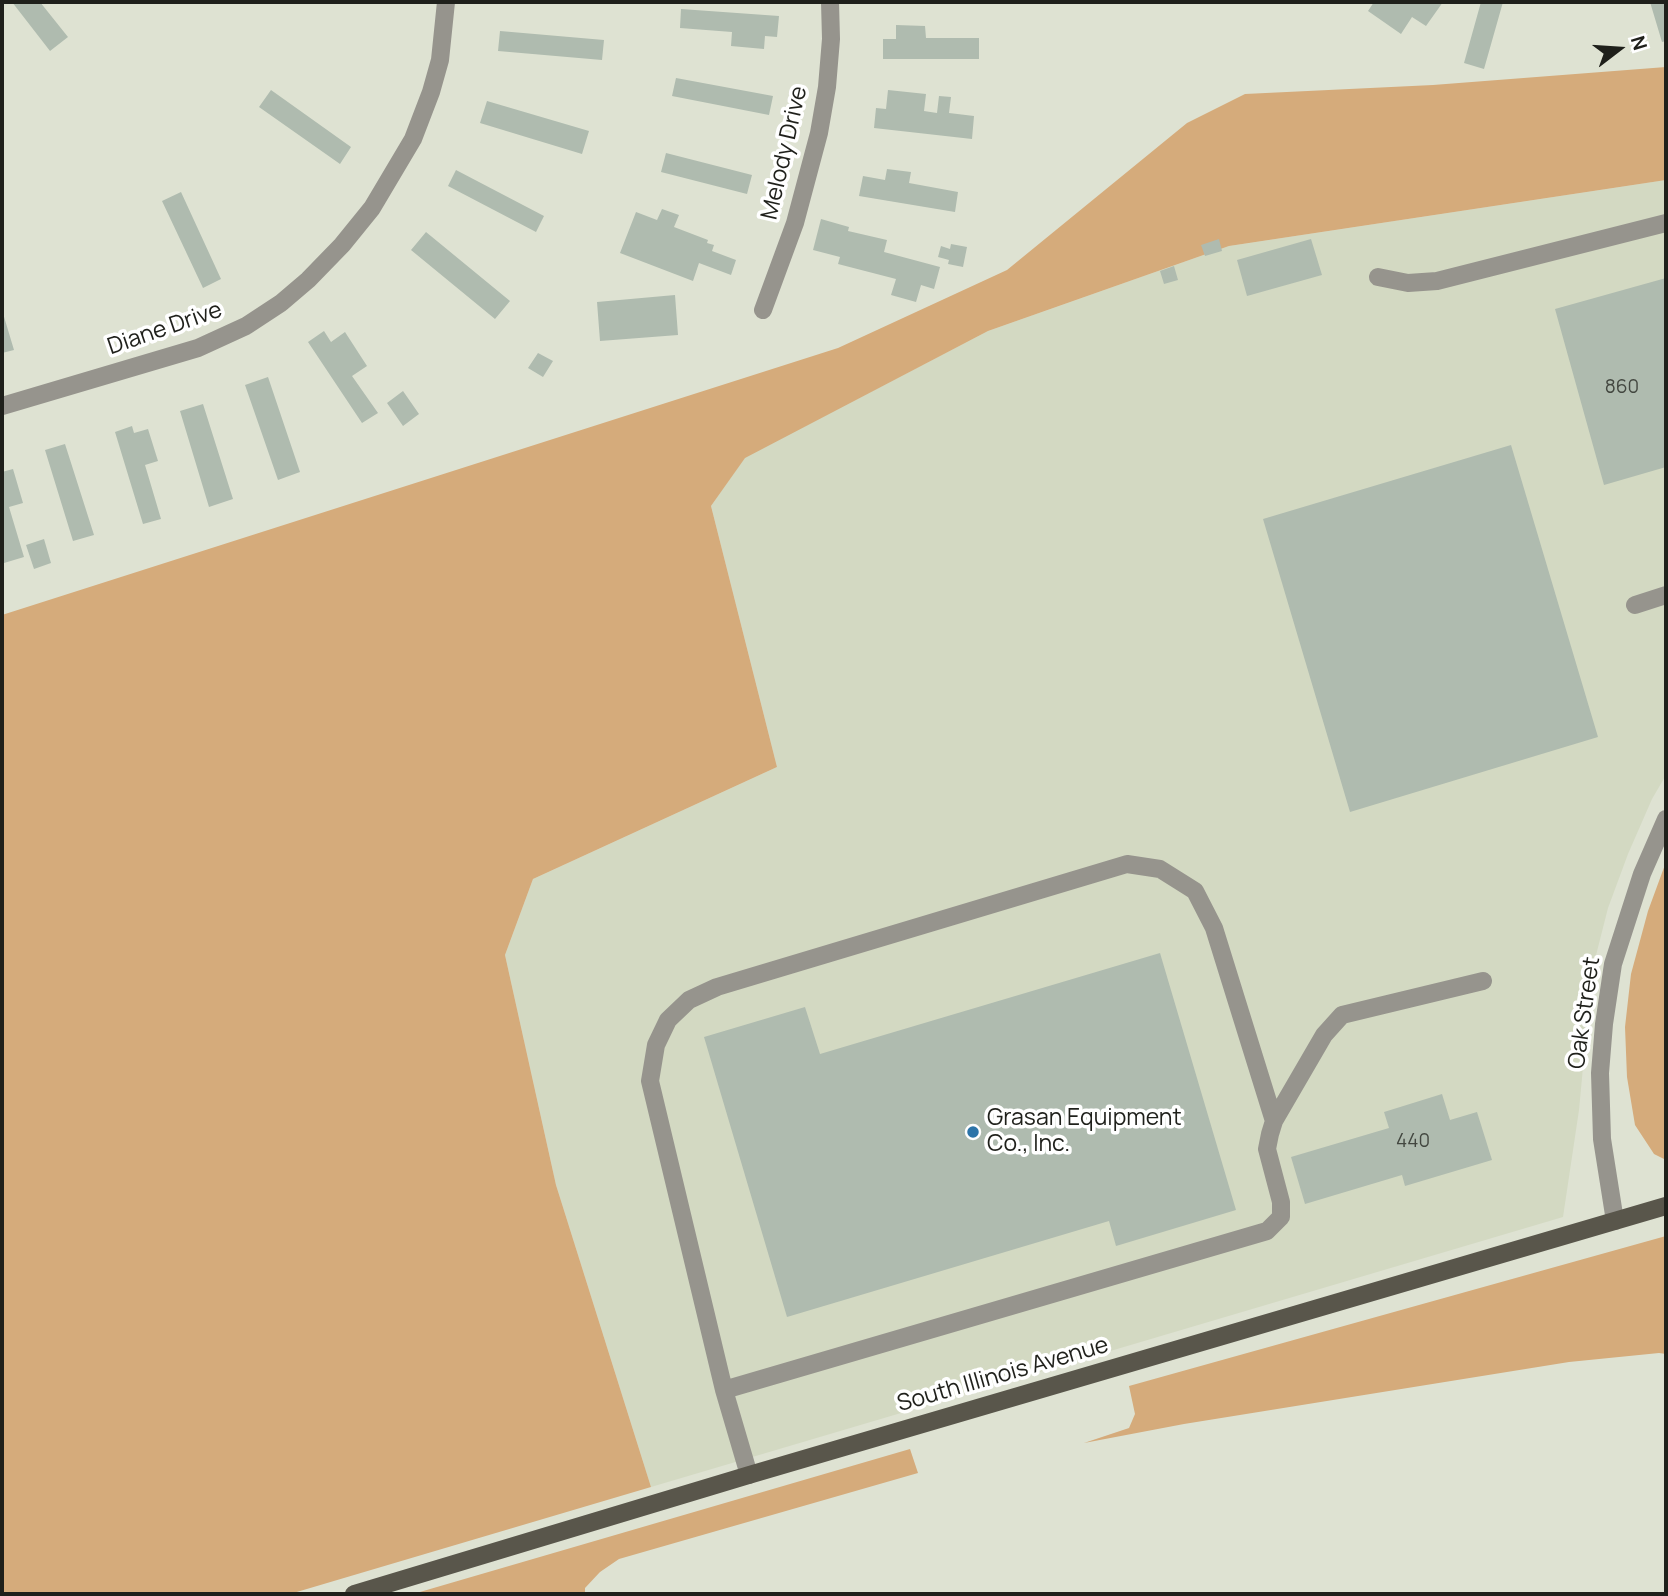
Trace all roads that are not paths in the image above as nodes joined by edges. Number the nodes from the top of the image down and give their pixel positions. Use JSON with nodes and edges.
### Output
{"nodes":[{"id":1,"x":446,"y":2,"type":"edge"},
{"id":2,"x":830,"y":2,"type":"edge"},
{"id":3,"x":1666,"y":223,"type":"edge"},
{"id":4,"x":1378,"y":277,"type":"dead end"},
{"id":5,"x":763,"y":310,"type":"dead end"},
{"id":6,"x":2,"y":406,"type":"edge"},
{"id":7,"x":1666,"y":596,"type":"edge"},
{"id":8,"x":1635,"y":605,"type":"dead end"},
{"id":9,"x":1666,"y":819,"type":"edge"},
{"id":10,"x":1483,"y":981,"type":"dead end"},
{"id":11,"x":1275,"y":1121,"type":"junction"},
{"id":12,"x":1666,"y":1206,"type":"edge"},
{"id":13,"x":1615,"y":1221,"type":"junction"},
{"id":14,"x":724,"y":1390,"type":"junction"},
{"id":15,"x":749,"y":1475,"type":"junction"},
{"id":16,"x":354,"y":1594,"type":"edge"}],
"edges":[{"from":1,"to":6,"type":"street","name":"Diane Drive"},
{"from":2,"to":5,"type":"street","name":"Melody Drive"},
{"from":3,"to":4,"type":"street"},
{"from":7,"to":8,"type":"street"},
{"from":9,"to":13,"type":"street","name":"Oak Street"},
{"from":10,"to":11,"type":"street"},
{"from":11,"to":14,"type":"street"},
{"from":11,"to":14,"type":"street"},
{"from":12,"to":13,"type":"main road","name":"South Illinois Avenue"},
{"from":13,"to":15,"type":"main road","name":"South Illinois Avenue"},
{"from":14,"to":15,"type":"street"},
{"from":15,"to":16,"type":"main road","name":"South Illinois Avenue"}]}
